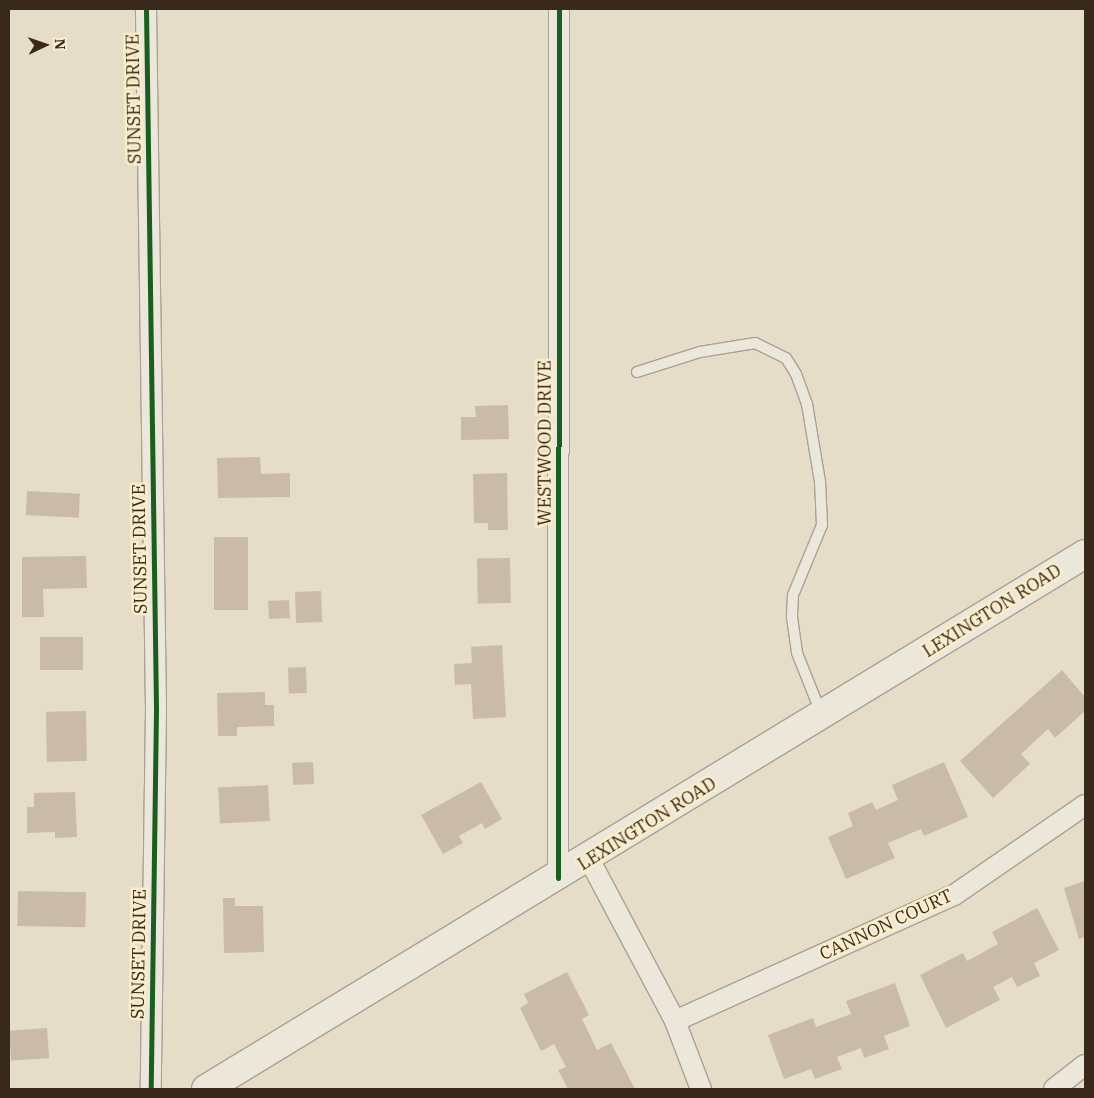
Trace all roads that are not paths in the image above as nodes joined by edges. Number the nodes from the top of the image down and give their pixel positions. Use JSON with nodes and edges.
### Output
{"nodes":[{"id":1,"x":146,"y":9,"type":"edge"},
{"id":2,"x":559,"y":9,"type":"edge"},
{"id":3,"x":637,"y":372,"type":"dead end"},
{"id":4,"x":1085,"y":554,"type":"edge"},
{"id":5,"x":822,"y":716,"type":"junction"},
{"id":6,"x":1085,"y":805,"type":"edge"},
{"id":7,"x":589,"y":859,"type":"junction"},
{"id":8,"x":558,"y":878,"type":"junction"},
{"id":9,"x":675,"y":1021,"type":"junction"},
{"id":10,"x":1085,"y":1065,"type":"edge"},
{"id":11,"x":151,"y":1089,"type":"edge"},
{"id":12,"x":206,"y":1089,"type":"edge"},
{"id":13,"x":701,"y":1089,"type":"edge"},
{"id":14,"x":1054,"y":1089,"type":"edge"}],
"edges":[{"from":1,"to":11,"type":"street","name":"SUNSET DRIVE"},
{"from":2,"to":8,"type":"street","name":"WESTWOOD DRIVE"},
{"from":3,"to":5,"type":"lane"},
{"from":4,"to":5,"type":"main road","name":"LEXINGTON ROAD"},
{"from":5,"to":7,"type":"main road","name":"LEXINGTON ROAD"},
{"from":6,"to":9,"type":"street","name":"CANNON COURT"},
{"from":7,"to":8,"type":"main road","name":"LEXINGTON ROAD"},
{"from":7,"to":9,"type":"street"},
{"from":8,"to":12,"type":"main road","name":"LEXINGTON ROAD"},
{"from":9,"to":13,"type":"street"},
{"from":10,"to":14,"type":"street"}]}
